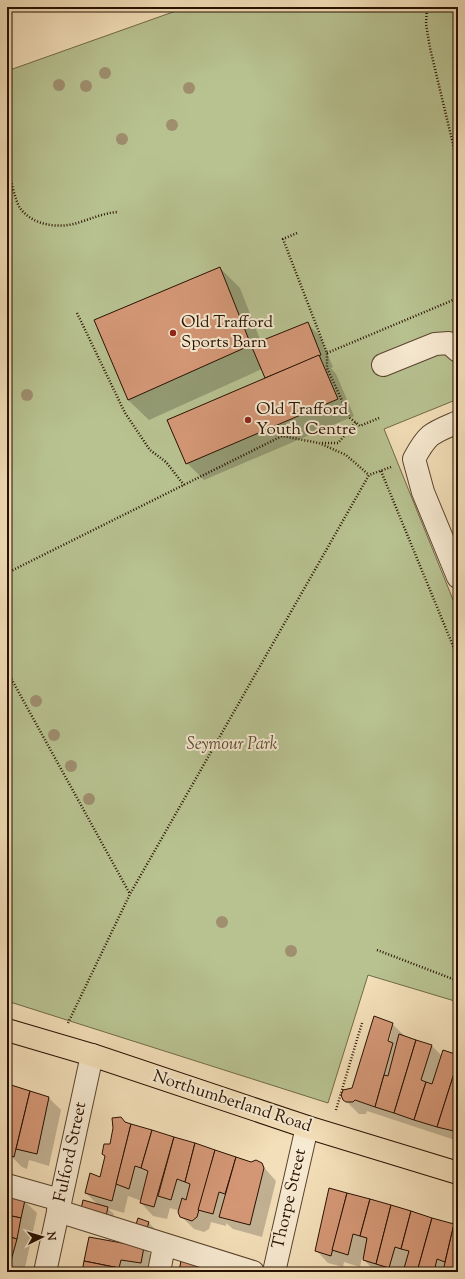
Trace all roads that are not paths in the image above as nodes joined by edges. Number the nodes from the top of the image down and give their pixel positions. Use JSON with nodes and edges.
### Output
{"nodes":[{"id":1,"x":458,"y":351,"type":"edge"},
{"id":2,"x":383,"y":365,"type":"dead end"},
{"id":3,"x":458,"y":422,"type":"edge"},
{"id":4,"x":458,"y":577,"type":"edge"},
{"id":5,"x":7,"y":1030,"type":"edge"},
{"id":6,"x":92,"y":1055,"type":"junction"},
{"id":7,"x":307,"y":1127,"type":"junction"},
{"id":8,"x":458,"y":1173,"type":"edge"},
{"id":9,"x":7,"y":1185,"type":"edge"},
{"id":10,"x":59,"y":1206,"type":"junction"},
{"id":11,"x":164,"y":1246,"type":"junction"},
{"id":12,"x":45,"y":1272,"type":"edge"},
{"id":13,"x":159,"y":1272,"type":"edge"},
{"id":14,"x":253,"y":1272,"type":"edge"},
{"id":15,"x":274,"y":1272,"type":"edge"}],
"edges":[{"from":1,"to":2,"type":"street"},
{"from":3,"to":4,"type":"street"},
{"from":5,"to":6,"type":"main road","name":"Northumberland Road"},
{"from":6,"to":7,"type":"main road","name":"Northumberland Road"},
{"from":6,"to":10,"type":"street","name":"Fulford Street"},
{"from":7,"to":8,"type":"main road","name":"Northumberland Road"},
{"from":7,"to":15,"type":"street","name":"Thorpe Street"},
{"from":9,"to":10,"type":"street"},
{"from":10,"to":11,"type":"street"},
{"from":10,"to":12,"type":"street","name":"Fulford Street"},
{"from":11,"to":13,"type":"street"},
{"from":11,"to":14,"type":"street"}]}
